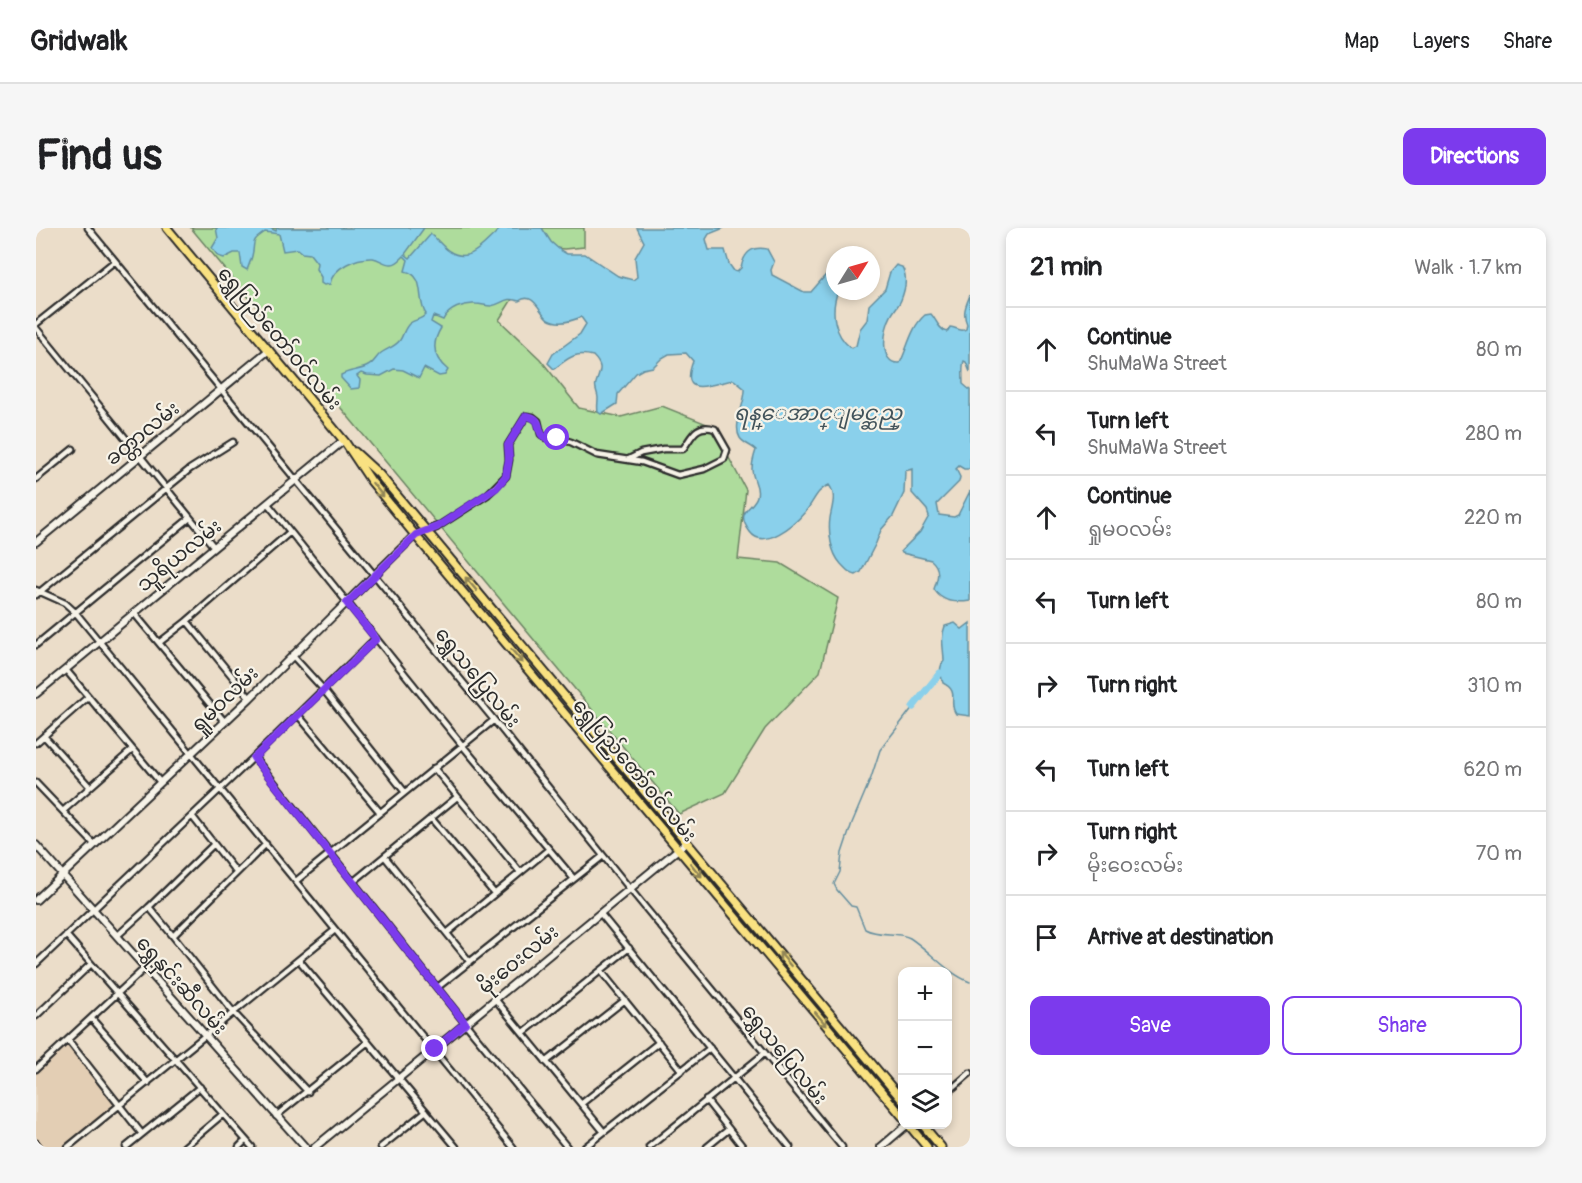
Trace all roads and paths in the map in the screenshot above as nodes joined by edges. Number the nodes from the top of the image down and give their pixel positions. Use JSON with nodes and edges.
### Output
{"nodes":[{"id":1,"x":88,"y":228,"type":"edge"},
{"id":2,"x":167,"y":228,"type":"edge"},
{"id":3,"x":114,"y":261,"type":"junction"},
{"id":4,"x":36,"y":326,"type":"edge"},
{"id":5,"x":269,"y":350,"type":"junction"},
{"id":6,"x":220,"y":390,"type":"junction"},
{"id":7,"x":344,"y":441,"type":"junction"},
{"id":8,"x":233,"y":442,"type":"dead end"},
{"id":9,"x":73,"y":449,"type":"dead end"},
{"id":10,"x":139,"y":456,"type":"junction"},
{"id":11,"x":629,"y":459,"type":"junction"},
{"id":12,"x":36,"y":479,"type":"edge"},
{"id":13,"x":297,"y":481,"type":"junction"},
{"id":14,"x":167,"y":490,"type":"junction"},
{"id":15,"x":268,"y":504,"type":"junction"},
{"id":16,"x":190,"y":518,"type":"junction"},
{"id":17,"x":437,"y":527,"type":"joint"},
{"id":18,"x":426,"y":531,"type":"junction"},
{"id":19,"x":290,"y":532,"type":"junction"},
{"id":20,"x":416,"y":535,"type":"junction"},
{"id":21,"x":36,"y":542,"type":"edge"},
{"id":22,"x":214,"y":548,"type":"junction"},
{"id":23,"x":374,"y":575,"type":"junction"},
{"id":24,"x":37,"y":593,"type":"edge"},
{"id":25,"x":347,"y":603,"type":"junction"},
{"id":26,"x":76,"y":613,"type":"junction"},
{"id":27,"x":134,"y":613,"type":"junction"},
{"id":28,"x":188,"y":621,"type":"junction"},
{"id":29,"x":512,"y":634,"type":"junction"},
{"id":30,"x":376,"y":639,"type":"junction"},
{"id":31,"x":504,"y":640,"type":"junction"},
{"id":32,"x":160,"y":642,"type":"junction"},
{"id":33,"x":99,"y":643,"type":"junction"},
{"id":34,"x":36,"y":645,"type":"edge"},
{"id":35,"x":292,"y":655,"type":"junction"},
{"id":36,"x":66,"y":670,"type":"junction"},
{"id":37,"x":323,"y":689,"type":"junction"},
{"id":38,"x":36,"y":694,"type":"edge"},
{"id":39,"x":88,"y":697,"type":"junction"},
{"id":40,"x":250,"y":698,"type":"junction"},
{"id":41,"x":298,"y":715,"type":"junction"},
{"id":42,"x":583,"y":718,"type":"junction"},
{"id":43,"x":494,"y":720,"type":"junction"},
{"id":44,"x":224,"y":721,"type":"junction"},
{"id":45,"x":575,"y":724,"type":"junction"},
{"id":46,"x":44,"y":736,"type":"junction"},
{"id":47,"x":36,"y":743,"type":"edge"},
{"id":48,"x":462,"y":745,"type":"junction"},
{"id":49,"x":132,"y":750,"type":"junction"},
{"id":50,"x":192,"y":753,"type":"junction"},
{"id":51,"x":254,"y":758,"type":"junction"},
{"id":52,"x":434,"y":768,"type":"junction"},
{"id":53,"x":160,"y":782,"type":"junction"},
{"id":54,"x":36,"y":783,"type":"edge"},
{"id":55,"x":90,"y":787,"type":"junction"},
{"id":56,"x":221,"y":789,"type":"junction"},
{"id":57,"x":404,"y":791,"type":"junction"},
{"id":58,"x":457,"y":796,"type":"junction"},
{"id":59,"x":63,"y":811,"type":"junction"},
{"id":60,"x":379,"y":811,"type":"junction"},
{"id":61,"x":192,"y":816,"type":"junction"},
{"id":62,"x":431,"y":818,"type":"junction"},
{"id":63,"x":687,"y":842,"type":"junction"},
{"id":64,"x":36,"y":844,"type":"edge"},
{"id":65,"x":94,"y":844,"type":"junction"},
{"id":66,"x":214,"y":844,"type":"junction"},
{"id":67,"x":266,"y":844,"type":"junction"},
{"id":68,"x":549,"y":849,"type":"junction"},
{"id":69,"x":679,"y":849,"type":"junction"},
{"id":70,"x":330,"y":852,"type":"junction"},
{"id":71,"x":603,"y":856,"type":"junction"},
{"id":72,"x":385,"y":857,"type":"junction"},
{"id":73,"x":236,"y":872,"type":"junction"},
{"id":74,"x":520,"y":872,"type":"junction"},
{"id":75,"x":62,"y":874,"type":"junction"},
{"id":76,"x":574,"y":879,"type":"junction"},
{"id":77,"x":296,"y":881,"type":"junction"},
{"id":78,"x":353,"y":882,"type":"junction"},
{"id":79,"x":630,"y":889,"type":"junction"},
{"id":80,"x":494,"y":894,"type":"junction"},
{"id":81,"x":36,"y":900,"type":"edge"},
{"id":82,"x":148,"y":908,"type":"junction"},
{"id":83,"x":93,"y":909,"type":"junction"},
{"id":84,"x":600,"y":913,"type":"junction"},
{"id":85,"x":335,"y":930,"type":"junction"},
{"id":86,"x":447,"y":933,"type":"junction"},
{"id":87,"x":66,"y":935,"type":"junction"},
{"id":88,"x":117,"y":936,"type":"junction"},
{"id":89,"x":173,"y":936,"type":"junction"},
{"id":90,"x":629,"y":948,"type":"junction"},
{"id":91,"x":299,"y":960,"type":"junction"},
{"id":92,"x":470,"y":962,"type":"junction"},
{"id":93,"x":36,"y":964,"type":"edge"},
{"id":94,"x":92,"y":964,"type":"junction"},
{"id":95,"x":145,"y":968,"type":"junction"},
{"id":96,"x":601,"y":970,"type":"junction"},
{"id":97,"x":438,"y":987,"type":"junction"},
{"id":98,"x":117,"y":993,"type":"junction"},
{"id":99,"x":495,"y":999,"type":"junction"},
{"id":100,"x":625,"y":1000,"type":"junction"},
{"id":101,"x":234,"y":1013,"type":"junction"},
{"id":102,"x":36,"y":1016,"type":"edge"},
{"id":103,"x":92,"y":1019,"type":"junction"},
{"id":104,"x":465,"y":1023,"type":"junction"},
{"id":105,"x":523,"y":1033,"type":"junction"},
{"id":106,"x":206,"y":1036,"type":"junction"},
{"id":107,"x":68,"y":1040,"type":"junction"},
{"id":108,"x":369,"y":1042,"type":"junction"},
{"id":109,"x":659,"y":1042,"type":"junction"},
{"id":110,"x":710,"y":1048,"type":"junction"},
{"id":111,"x":435,"y":1049,"type":"junction"},
{"id":112,"x":765,"y":1053,"type":"junction"},
{"id":113,"x":176,"y":1060,"type":"junction"},
{"id":114,"x":546,"y":1062,"type":"junction"},
{"id":115,"x":36,"y":1069,"type":"edge"},
{"id":116,"x":682,"y":1071,"type":"junction"},
{"id":117,"x":970,"y":1073,"type":"edge"},
{"id":118,"x":399,"y":1078,"type":"junction"},
{"id":119,"x":734,"y":1078,"type":"junction"},
{"id":120,"x":148,"y":1083,"type":"junction"},
{"id":121,"x":200,"y":1087,"type":"junction"},
{"id":122,"x":952,"y":1089,"type":"edge"},
{"id":123,"x":308,"y":1092,"type":"junction"},
{"id":124,"x":898,"y":1095,"type":"edge"},
{"id":125,"x":706,"y":1101,"type":"junction"},
{"id":126,"x":581,"y":1104,"type":"junction"},
{"id":127,"x":119,"y":1105,"type":"junction"},
{"id":128,"x":426,"y":1111,"type":"junction"},
{"id":129,"x":898,"y":1112,"type":"edge"},
{"id":130,"x":223,"y":1114,"type":"junction"},
{"id":131,"x":276,"y":1116,"type":"junction"},
{"id":132,"x":729,"y":1129,"type":"junction"},
{"id":133,"x":903,"y":1129,"type":"edge"},
{"id":134,"x":911,"y":1129,"type":"edge"},
{"id":135,"x":925,"y":1129,"type":"edge"},
{"id":136,"x":604,"y":1132,"type":"junction"},
{"id":137,"x":142,"y":1134,"type":"junction"},
{"id":138,"x":246,"y":1140,"type":"junction"},
{"id":139,"x":36,"y":1143,"type":"edge"},
{"id":140,"x":39,"y":1147,"type":"edge"},
{"id":141,"x":68,"y":1147,"type":"edge"},
{"id":142,"x":126,"y":1147,"type":"edge"},
{"id":143,"x":184,"y":1147,"type":"edge"},
{"id":144,"x":238,"y":1147,"type":"edge"},
{"id":145,"x":252,"y":1147,"type":"edge"},
{"id":146,"x":305,"y":1147,"type":"edge"},
{"id":147,"x":315,"y":1147,"type":"edge"},
{"id":148,"x":381,"y":1147,"type":"edge"},
{"id":149,"x":456,"y":1147,"type":"edge"},
{"id":150,"x":513,"y":1147,"type":"edge"},
{"id":151,"x":567,"y":1147,"type":"edge"},
{"id":152,"x":585,"y":1147,"type":"edge"},
{"id":153,"x":649,"y":1147,"type":"edge"},
{"id":154,"x":707,"y":1147,"type":"edge"},
{"id":155,"x":743,"y":1147,"type":"edge"},
{"id":156,"x":790,"y":1147,"type":"edge"},
{"id":157,"x":842,"y":1147,"type":"edge"},
{"id":158,"x":881,"y":1147,"type":"edge"},
{"id":159,"x":927,"y":1147,"type":"edge"},
{"id":160,"x":941,"y":1147,"type":"edge"}],
"edges":[{"from":1,"to":3,"type":"street","name":"ရွှေသပြေလမ်း"},
{"from":2,"to":5,"type":"main road","name":"ရွှေပြည်တော်ဝင်လမ်း"},
{"from":3,"to":4,"type":"street"},
{"from":3,"to":6,"type":"street","name":"ရွှေသပြေလမ်း"},
{"from":4,"to":10,"type":"street"},
{"from":5,"to":6,"type":"street","name":"ခတ္တာလမ်း"},
{"from":5,"to":7,"type":"main road","name":"ရွှေပြည်တော်ဝင်လမ်း"},
{"from":6,"to":10,"type":"street","name":"ခတ္တာလမ်း"},
{"from":6,"to":13,"type":"street","name":"ရွှေသပြေလမ်း"},
{"from":7,"to":13,"type":"street","name":"သူရိယလမ်း"},
{"from":7,"to":18,"type":"main road","name":"ရွှေပြည်တော်ဝင်လမ်း"},
{"from":7,"to":20,"type":"main road","name":"ရွှေပြည်တော်ဝင်လမ်း","one_way":true},
{"from":8,"to":14,"type":"street"},
{"from":9,"to":12,"type":"street"},
{"from":10,"to":14,"type":"street"},
{"from":10,"to":21,"type":"street","name":"ခတ္တာလမ်း"},
{"from":11,"to":11,"type":"street"},
{"from":11,"to":17,"type":"street"},
{"from":13,"to":15,"type":"street","name":"သူရိယလမ်း"},
{"from":13,"to":23,"type":"street","name":"ရွှေသပြေလမ်း"},
{"from":14,"to":16,"type":"street"},
{"from":14,"to":24,"type":"street"},
{"from":15,"to":19,"type":"street"},
{"from":15,"to":22,"type":"street","name":"သူရိယလမ်း"},
{"from":16,"to":22,"type":"street"},
{"from":16,"to":26,"type":"street"},
{"from":17,"to":18,"type":"street","name":"ရှုမဝလမ်း"},
{"from":18,"to":20,"type":"street","name":"ရှုမဝလမ်း"},
{"from":29,"to":18,"type":"main road","name":"ရွှေပြည်တော်ဝင်လမ်း","one_way":true},
{"from":19,"to":25,"type":"street"},
{"from":19,"to":28,"type":"street"},
{"from":20,"to":23,"type":"street","name":"ရှုမဝလမ်း"},
{"from":20,"to":31,"type":"main road","name":"ရွှေပြည်တော်ဝင်လမ်း"},
{"from":22,"to":27,"type":"street","name":"သူရိယလမ်း"},
{"from":23,"to":25,"type":"street","name":"ရှုမဝလမ်း"},
{"from":23,"to":43,"type":"street","name":"ရွှေသပြေလမ်း"},
{"from":24,"to":26,"type":"street"},
{"from":25,"to":30,"type":"street"},
{"from":25,"to":35,"type":"street","name":"ရှုမဝလမ်း"},
{"from":26,"to":33,"type":"street"},
{"from":26,"to":34,"type":"street"},
{"from":27,"to":32,"type":"street"},
{"from":27,"to":33,"type":"street","name":"သူရိယလမ်း"},
{"from":28,"to":32,"type":"street"},
{"from":28,"to":40,"type":"street"},
{"from":29,"to":31,"type":"street"},
{"from":29,"to":42,"type":"main road","name":"ရွှေပြည်တော်ဝင်လမ်း"},
{"from":30,"to":37,"type":"street"},
{"from":30,"to":48,"type":"street"},
{"from":31,"to":45,"type":"main road","name":"ရွှေပြည်တော်ဝင်လမ်း","one_way":true},
{"from":32,"to":44,"type":"street"},
{"from":33,"to":36,"type":"street","name":"သူရိယလမ်း"},
{"from":33,"to":50,"type":"street"},
{"from":35,"to":37,"type":"street"},
{"from":35,"to":40,"type":"street","name":"ရှုမဝလမ်း"},
{"from":36,"to":38,"type":"street","name":"သူရိယလမ်း"},
{"from":36,"to":39,"type":"street"},
{"from":37,"to":41,"type":"street"},
{"from":37,"to":57,"type":"street"},
{"from":39,"to":46,"type":"street"},
{"from":39,"to":49,"type":"street"},
{"from":40,"to":44,"type":"street","name":"ရှုမဝလမ်း"},
{"from":41,"to":51,"type":"street"},
{"from":41,"to":60,"type":"street"},
{"from":42,"to":45,"type":"street"},
{"from":42,"to":63,"type":"main road","name":"ရွှေပြည်တော်ဝင်လမ်း"},
{"from":43,"to":48,"type":"street"},
{"from":43,"to":71,"type":"street","name":"ရွှေသပြေလမ်း"},
{"from":44,"to":50,"type":"street","name":"ရှုမဝလမ်း"},
{"from":45,"to":69,"type":"main road","name":"ရွှေပြည်တော်ဝင်လမ်း"},
{"from":46,"to":47,"type":"street"},
{"from":46,"to":55,"type":"street"},
{"from":48,"to":52,"type":"street"},
{"from":48,"to":68,"type":"street"},
{"from":49,"to":53,"type":"street"},
{"from":49,"to":55,"type":"street"},
{"from":50,"to":53,"type":"street","name":"ရှုမဝလမ်း"},
{"from":50,"to":56,"type":"street"},
{"from":51,"to":56,"type":"street"},
{"from":51,"to":70,"type":"street"},
{"from":52,"to":57,"type":"street"},
{"from":52,"to":58,"type":"street"},
{"from":53,"to":65,"type":"street","name":"ရှုမဝလမ်း"},
{"from":54,"to":59,"type":"street"},
{"from":55,"to":59,"type":"street"},
{"from":56,"to":61,"type":"street"},
{"from":56,"to":67,"type":"street"},
{"from":57,"to":60,"type":"street"},
{"from":58,"to":62,"type":"street"},
{"from":58,"to":74,"type":"street"},
{"from":59,"to":65,"type":"street"},
{"from":60,"to":70,"type":"street"},
{"from":61,"to":66,"type":"street"},
{"from":61,"to":83,"type":"street"},
{"from":62,"to":72,"type":"street"},
{"from":62,"to":80,"type":"street"},
{"from":63,"to":69,"type":"street","name":"မိုးဝေးလမ်း"},
{"from":124,"to":63,"type":"main road","name":"ရွှေပြည်တော်ဝင်လမ်း","one_way":true},
{"from":64,"to":75,"type":"street","name":"ရွှေနှင်းဆီလမ်း"},
{"from":65,"to":75,"type":"street","name":"ရှုမဝလမ်း"},
{"from":66,"to":73,"type":"street"},
{"from":66,"to":82,"type":"street"},
{"from":67,"to":73,"type":"street"},
{"from":67,"to":77,"type":"street"},
{"from":68,"to":74,"type":"street"},
{"from":68,"to":76,"type":"street"},
{"from":69,"to":79,"type":"street","name":"မိုးဝေးလမ်း"},
{"from":69,"to":129,"type":"main road","name":"ရွှေပြည်တော်ဝင်လမ်း","one_way":true},
{"from":70,"to":77,"type":"street"},
{"from":70,"to":78,"type":"street"},
{"from":71,"to":76,"type":"street"},
{"from":71,"to":79,"type":"street","name":"ရွှေသပြေလမ်း"},
{"from":72,"to":78,"type":"street"},
{"from":72,"to":86,"type":"street"},
{"from":73,"to":89,"type":"street"},
{"from":74,"to":80,"type":"street"},
{"from":75,"to":81,"type":"street","name":"ရှုမဝလမ်း"},
{"from":75,"to":83,"type":"street","name":"ရွှေနှင်းဆီလမ်း"},
{"from":76,"to":92,"type":"street"},
{"from":77,"to":85,"type":"street"},
{"from":78,"to":97,"type":"street"},
{"from":79,"to":84,"type":"street","name":"မိုးဝေးလမ်း"},
{"from":79,"to":112,"type":"street","name":"ရွှေသပြေလမ်း"},
{"from":80,"to":86,"type":"street"},
{"from":82,"to":88,"type":"street"},
{"from":82,"to":89,"type":"street"},
{"from":83,"to":87,"type":"street"},
{"from":83,"to":88,"type":"street","name":"ရွှေနှင်းဆီလမ်း"},
{"from":84,"to":90,"type":"street"},
{"from":84,"to":99,"type":"street","name":"မိုးဝေးလမ်း"},
{"from":85,"to":91,"type":"street"},
{"from":85,"to":111,"type":"street"},
{"from":86,"to":92,"type":"street"},
{"from":87,"to":93,"type":"street"},
{"from":87,"to":94,"type":"street"},
{"from":88,"to":95,"type":"street","name":"ရွှေနှင်းဆီလမ်း"},
{"from":89,"to":101,"type":"street"},
{"from":90,"to":96,"type":"street"},
{"from":90,"to":110,"type":"street"},
{"from":91,"to":101,"type":"street"},
{"from":91,"to":108,"type":"street"},
{"from":92,"to":97,"type":"street"},
{"from":94,"to":98,"type":"street"},
{"from":94,"to":102,"type":"street"},
{"from":95,"to":98,"type":"street"},
{"from":95,"to":106,"type":"street","name":"ရွှေနှင်းဆီလမ်း"},
{"from":96,"to":100,"type":"street"},
{"from":96,"to":105,"type":"street"},
{"from":97,"to":104,"type":"street"},
{"from":98,"to":103,"type":"street"},
{"from":98,"to":113,"type":"street"},
{"from":99,"to":104,"type":"street","name":"မိုးဝေးလမ်း"},
{"from":99,"to":105,"type":"street"},
{"from":100,"to":109,"type":"street"},
{"from":100,"to":114,"type":"street"},
{"from":101,"to":106,"type":"street"},
{"from":101,"to":123,"type":"street"},
{"from":103,"to":107,"type":"street"},
{"from":103,"to":120,"type":"street"},
{"from":104,"to":111,"type":"street","name":"မိုးဝေးလမ်း"},
{"from":104,"to":151,"type":"street"},
{"from":105,"to":114,"type":"street"},
{"from":106,"to":113,"type":"street"},
{"from":106,"to":131,"type":"street","name":"ရွှေနှင်းဆီလမ်း"},
{"from":107,"to":115,"type":"street"},
{"from":107,"to":127,"type":"street"},
{"from":108,"to":118,"type":"street"},
{"from":108,"to":123,"type":"street"},
{"from":109,"to":116,"type":"street"},
{"from":109,"to":126,"type":"street"},
{"from":110,"to":116,"type":"street"},
{"from":110,"to":119,"type":"street"},
{"from":111,"to":118,"type":"street","name":"မိုးဝေးလမ်း"},
{"from":111,"to":150,"type":"street"},
{"from":112,"to":119,"type":"street"},
{"from":112,"to":157,"type":"street","name":"ရွှေသပြေလမ်း"},
{"from":113,"to":120,"type":"street"},
{"from":113,"to":121,"type":"street"},
{"from":114,"to":126,"type":"street"},
{"from":116,"to":136,"type":"street"},
{"from":117,"to":122,"type":"street"},
{"from":118,"to":128,"type":"street"},
{"from":118,"to":147,"type":"street","name":"မိုးဝေးလမ်း"},
{"from":119,"to":125,"type":"street"},
{"from":119,"to":156,"type":"street"},
{"from":120,"to":127,"type":"street"},
{"from":121,"to":130,"type":"street"},
{"from":121,"to":137,"type":"street"},
{"from":123,"to":131,"type":"street"},
{"from":125,"to":132,"type":"street"},
{"from":125,"to":153,"type":"street"},
{"from":126,"to":136,"type":"street"},
{"from":127,"to":137,"type":"street"},
{"from":127,"to":141,"type":"street"},
{"from":128,"to":148,"type":"street"},
{"from":128,"to":149,"type":"street"},
{"from":130,"to":138,"type":"street"},
{"from":130,"to":143,"type":"street"},
{"from":131,"to":146,"type":"street","name":"ရွှေနှင်းဆီလမ်း"},
{"from":132,"to":154,"type":"street"},
{"from":132,"to":155,"type":"street"},
{"from":133,"to":158,"type":"street"},
{"from":134,"to":159,"type":"main road"},
{"from":135,"to":160,"type":"main road"},
{"from":136,"to":152,"type":"street"},
{"from":137,"to":142,"type":"street"},
{"from":138,"to":144,"type":"street"},
{"from":138,"to":145,"type":"street"},
{"from":139,"to":140,"type":"street"}]}
